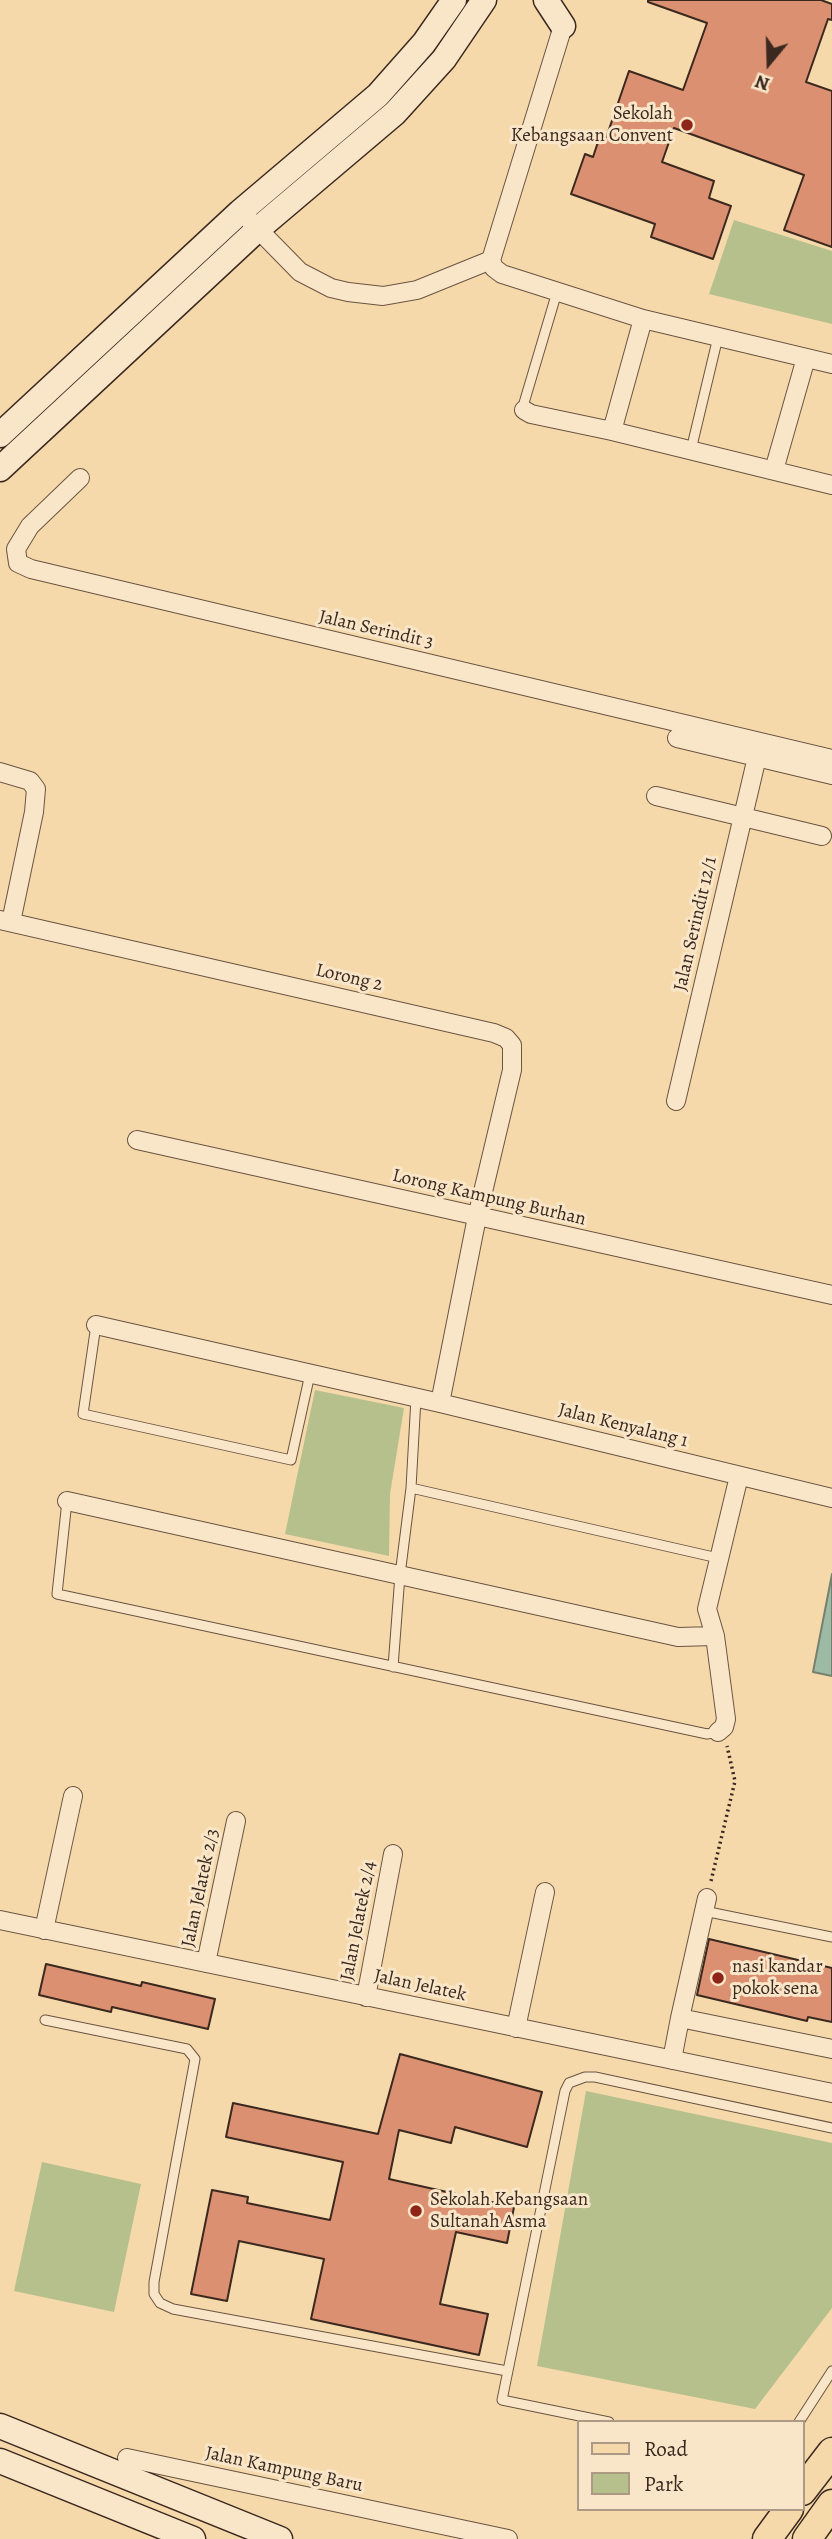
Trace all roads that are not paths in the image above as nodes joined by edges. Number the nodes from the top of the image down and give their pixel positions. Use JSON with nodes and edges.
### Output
{"nodes":[{"id":1,"x":454,"y":0,"type":"edge"},
{"id":2,"x":484,"y":0,"type":"edge"},
{"id":3,"x":546,"y":0,"type":"edge"},
{"id":4,"x":563,"y":26,"type":"joint"},
{"id":5,"x":240,"y":212,"type":"junction"},
{"id":6,"x":258,"y":229,"type":"junction"},
{"id":7,"x":491,"y":260,"type":"junction"},
{"id":8,"x":557,"y":292,"type":"junction"},
{"id":9,"x":643,"y":319,"type":"junction"},
{"id":10,"x":718,"y":337,"type":"junction"},
{"id":11,"x":806,"y":358,"type":"junction"},
{"id":12,"x":832,"y":364,"type":"edge"},
{"id":13,"x":524,"y":411,"type":"joint"},
{"id":14,"x":612,"y":431,"type":"junction"},
{"id":15,"x":0,"y":435,"type":"edge"},
{"id":16,"x":691,"y":450,"type":"junction"},
{"id":17,"x":0,"y":469,"type":"edge"},
{"id":18,"x":774,"y":470,"type":"junction"},
{"id":19,"x":80,"y":478,"type":"dead end"},
{"id":20,"x":832,"y":485,"type":"edge"},
{"id":21,"x":677,"y":738,"type":"dead end"},
{"id":22,"x":757,"y":757,"type":"junction"},
{"id":23,"x":832,"y":759,"type":"edge"},
{"id":24,"x":0,"y":772,"type":"edge"},
{"id":25,"x":832,"y":775,"type":"edge"},
{"id":26,"x":656,"y":796,"type":"dead end"},
{"id":27,"x":743,"y":817,"type":"junction"},
{"id":28,"x":822,"y":836,"type":"dead end"},
{"id":29,"x":5,"y":921,"type":"edge"},
{"id":30,"x":676,"y":1101,"type":"dead end"},
{"id":31,"x":137,"y":1140,"type":"dead end"},
{"id":32,"x":477,"y":1217,"type":"junction"},
{"id":33,"x":832,"y":1295,"type":"edge"},
{"id":34,"x":96,"y":1325,"type":"joint"},
{"id":35,"x":310,"y":1374,"type":"junction"},
{"id":36,"x":410,"y":1396,"type":"junction"},
{"id":37,"x":440,"y":1403,"type":"junction"},
{"id":38,"x":739,"y":1476,"type":"junction"},
{"id":39,"x":411,"y":1488,"type":"junction"},
{"id":40,"x":832,"y":1498,"type":"edge"},
{"id":41,"x":67,"y":1501,"type":"joint"},
{"id":42,"x":718,"y":1558,"type":"junction"},
{"id":43,"x":400,"y":1575,"type":"junction"},
{"id":44,"x":715,"y":1636,"type":"junction"},
{"id":45,"x":393,"y":1667,"type":"junction"},
{"id":46,"x":718,"y":1732,"type":"joint"},
{"id":47,"x":73,"y":1796,"type":"dead end"},
{"id":48,"x":236,"y":1821,"type":"dead end"},
{"id":49,"x":393,"y":1854,"type":"dead end"},
{"id":50,"x":545,"y":1892,"type":"dead end"},
{"id":51,"x":706,"y":1904,"type":"joint"},
{"id":52,"x":0,"y":1920,"type":"edge"},
{"id":53,"x":44,"y":1930,"type":"junction"},
{"id":54,"x":832,"y":1937,"type":"edge"},
{"id":55,"x":206,"y":1963,"type":"junction"},
{"id":56,"x":366,"y":1997,"type":"junction"},
{"id":57,"x":680,"y":2018,"type":"junction"},
{"id":58,"x":45,"y":2020,"type":"dead end"},
{"id":59,"x":516,"y":2028,"type":"junction"},
{"id":60,"x":832,"y":2049,"type":"edge"},
{"id":61,"x":672,"y":2060,"type":"junction"},
{"id":62,"x":832,"y":2093,"type":"edge"},
{"id":63,"x":832,"y":2128,"type":"edge"},
{"id":64,"x":507,"y":2371,"type":"junction"},
{"id":65,"x":832,"y":2371,"type":"edge"},
{"id":66,"x":599,"y":2420,"type":"edge"},
{"id":67,"x":800,"y":2420,"type":"edge"},
{"id":68,"x":0,"y":2426,"type":"edge"},
{"id":69,"x":832,"y":2452,"type":"edge"},
{"id":70,"x":127,"y":2458,"type":"dead end"},
{"id":71,"x":0,"y":2461,"type":"edge"},
{"id":72,"x":808,"y":2479,"type":"edge"},
{"id":73,"x":832,"y":2504,"type":"edge"},
{"id":74,"x":788,"y":2511,"type":"edge"},
{"id":75,"x":429,"y":2531,"type":"edge"},
{"id":76,"x":193,"y":2539,"type":"edge"},
{"id":77,"x":280,"y":2539,"type":"edge"},
{"id":78,"x":508,"y":2539,"type":"edge"},
{"id":79,"x":767,"y":2539,"type":"edge"},
{"id":80,"x":807,"y":2539,"type":"edge"}],
"edges":[{"from":1,"to":5,"type":"main road"},
{"from":2,"to":6,"type":"main road"},
{"from":3,"to":4,"type":"main road"},
{"from":4,"to":7,"type":"street"},
{"from":5,"to":6,"type":"street"},
{"from":5,"to":15,"type":"main road"},
{"from":6,"to":7,"type":"street"},
{"from":6,"to":17,"type":"main road"},
{"from":7,"to":8,"type":"street"},
{"from":8,"to":9,"type":"street"},
{"from":8,"to":13,"type":"lane"},
{"from":9,"to":10,"type":"street"},
{"from":9,"to":14,"type":"street"},
{"from":10,"to":11,"type":"street"},
{"from":10,"to":16,"type":"lane"},
{"from":11,"to":12,"type":"street"},
{"from":11,"to":18,"type":"street"},
{"from":13,"to":14,"type":"street"},
{"from":14,"to":16,"type":"street"},
{"from":16,"to":18,"type":"street"},
{"from":18,"to":20,"type":"street"},
{"from":19,"to":23,"type":"street","name":"Jalan Serindit 3"},
{"from":21,"to":22,"type":"street"},
{"from":22,"to":25,"type":"street"},
{"from":22,"to":27,"type":"street","name":"Jalan Serindit 12/1"},
{"from":24,"to":29,"type":"street"},
{"from":26,"to":27,"type":"street"},
{"from":27,"to":28,"type":"street"},
{"from":27,"to":30,"type":"street","name":"Jalan Serindit 12/1"},
{"from":29,"to":32,"type":"street","name":"Lorong 2"},
{"from":31,"to":32,"type":"street","name":"Lorong Kampung Burhan"},
{"from":32,"to":33,"type":"street","name":"Lorong Kampung Burhan"},
{"from":32,"to":37,"type":"street"},
{"from":34,"to":35,"type":"street","name":"Jalan Kenyalang 1"},
{"from":34,"to":35,"type":"lane"},
{"from":35,"to":36,"type":"street","name":"Jalan Kenyalang 1"},
{"from":36,"to":37,"type":"street","name":"Jalan Kenyalang 1"},
{"from":36,"to":39,"type":"lane"},
{"from":37,"to":38,"type":"street","name":"Jalan Kenyalang 1"},
{"from":38,"to":40,"type":"street","name":"Jalan Kenyalang 1"},
{"from":38,"to":42,"type":"street"},
{"from":39,"to":42,"type":"lane"},
{"from":39,"to":43,"type":"lane"},
{"from":41,"to":43,"type":"street"},
{"from":41,"to":45,"type":"lane"},
{"from":42,"to":44,"type":"street"},
{"from":43,"to":44,"type":"street"},
{"from":43,"to":45,"type":"lane"},
{"from":44,"to":46,"type":"street"},
{"from":45,"to":46,"type":"lane"},
{"from":47,"to":53,"type":"street"},
{"from":48,"to":55,"type":"street","name":"Jalan Jelatek 2/3"},
{"from":49,"to":56,"type":"street","name":"Jalan Jelatek 2/4"},
{"from":50,"to":59,"type":"street"},
{"from":51,"to":54,"type":"lane"},
{"from":51,"to":57,"type":"street"},
{"from":52,"to":53,"type":"street","name":"Jalan Jelatek"},
{"from":53,"to":55,"type":"street","name":"Jalan Jelatek"},
{"from":55,"to":56,"type":"street","name":"Jalan Jelatek"},
{"from":56,"to":59,"type":"street","name":"Jalan Jelatek"},
{"from":57,"to":60,"type":"street"},
{"from":57,"to":61,"type":"street"},
{"from":58,"to":64,"type":"lane"},
{"from":59,"to":61,"type":"street","name":"Jalan Jelatek"},
{"from":61,"to":62,"type":"street","name":"Jalan Jelatek"},
{"from":63,"to":64,"type":"lane"},
{"from":64,"to":66,"type":"lane"},
{"from":65,"to":67,"type":"lane"},
{"from":68,"to":77,"type":"main road"},
{"from":69,"to":72,"type":"main road"},
{"from":70,"to":75,"type":"street","name":"Jalan Kampung Baru"},
{"from":71,"to":76,"type":"main road"},
{"from":73,"to":80,"type":"main road"},
{"from":74,"to":79,"type":"main road"},
{"from":75,"to":78,"type":"street","name":"Jalan Kampung Baru"}]}
